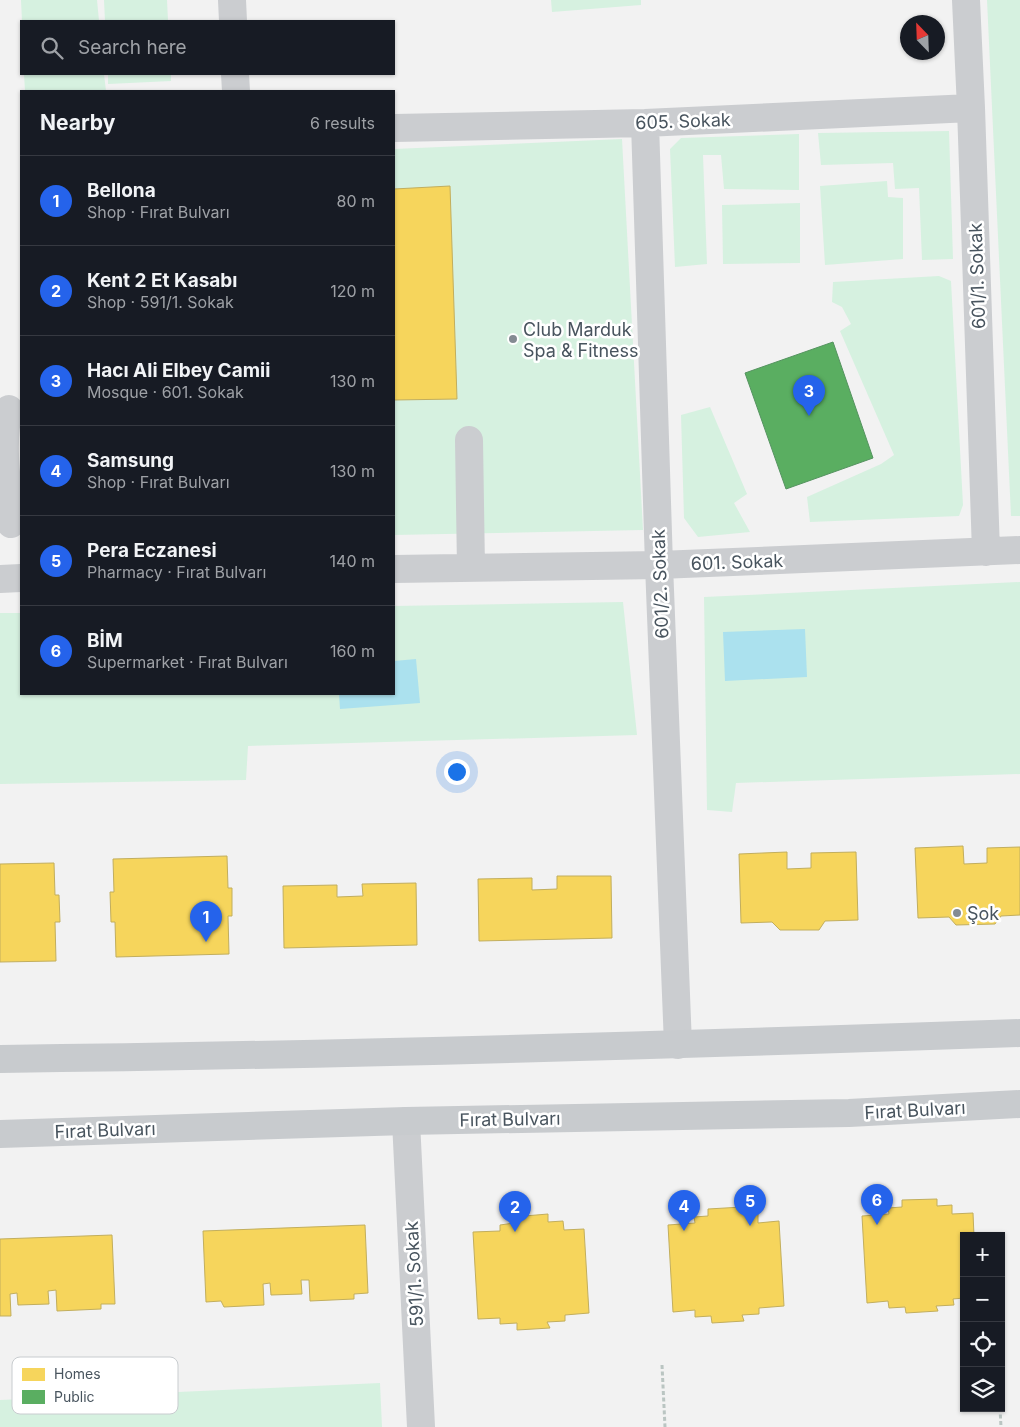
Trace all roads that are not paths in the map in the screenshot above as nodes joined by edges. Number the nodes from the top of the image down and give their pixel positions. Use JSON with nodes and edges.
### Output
{"nodes":[{"id":1,"x":232,"y":0,"type":"edge"},
{"id":2,"x":966,"y":0,"type":"edge"},
{"id":3,"x":233,"y":20,"type":"edge"},
{"id":4,"x":235,"y":75,"type":"edge"},
{"id":5,"x":236,"y":90,"type":"edge"},
{"id":6,"x":971,"y":108,"type":"junction"},
{"id":7,"x":645,"y":123,"type":"junction"},
{"id":8,"x":395,"y":128,"type":"edge"},
{"id":9,"x":9,"y":409,"type":"dead end"},
{"id":10,"x":469,"y":440,"type":"dead end"},
{"id":11,"x":11,"y":524,"type":"dead end"},
{"id":12,"x":1020,"y":550,"type":"edge"},
{"id":13,"x":986,"y":552,"type":"junction"},
{"id":14,"x":659,"y":565,"type":"junction"},
{"id":15,"x":471,"y":568,"type":"junction"},
{"id":16,"x":395,"y":569,"type":"edge"},
{"id":17,"x":20,"y":578,"type":"edge"},
{"id":18,"x":0,"y":579,"type":"edge"},
{"id":19,"x":1020,"y":1032,"type":"edge"},
{"id":20,"x":678,"y":1045,"type":"junction"},
{"id":21,"x":0,"y":1059,"type":"edge"},
{"id":22,"x":1020,"y":1104,"type":"edge"},
{"id":23,"x":406,"y":1121,"type":"junction"},
{"id":24,"x":0,"y":1134,"type":"edge"},
{"id":25,"x":421,"y":1427,"type":"edge"}],
"edges":[{"from":1,"to":3,"type":"street"},
{"from":2,"to":6,"type":"street","name":"601/1. Sokak"},
{"from":4,"to":5,"type":"street"},
{"from":6,"to":7,"type":"street","name":"605. Sokak"},
{"from":6,"to":13,"type":"street","name":"601/1. Sokak"},
{"from":7,"to":8,"type":"street","name":"605. Sokak"},
{"from":7,"to":14,"type":"street","name":"601/2. Sokak"},
{"from":9,"to":11,"type":"street"},
{"from":10,"to":15,"type":"street"},
{"from":12,"to":13,"type":"street","name":"601. Sokak"},
{"from":13,"to":14,"type":"street","name":"601. Sokak"},
{"from":14,"to":15,"type":"street","name":"601. Sokak"},
{"from":14,"to":20,"type":"street","name":"601/2. Sokak"},
{"from":15,"to":16,"type":"street","name":"601. Sokak"},
{"from":17,"to":18,"type":"street"},
{"from":19,"to":20,"type":"main road"},
{"from":20,"to":21,"type":"main road"},
{"from":22,"to":23,"type":"main road","name":"Fırat Bulvarı"},
{"from":23,"to":24,"type":"main road","name":"Fırat Bulvarı"},
{"from":23,"to":25,"type":"street","name":"591/1. Sokak"}]}
